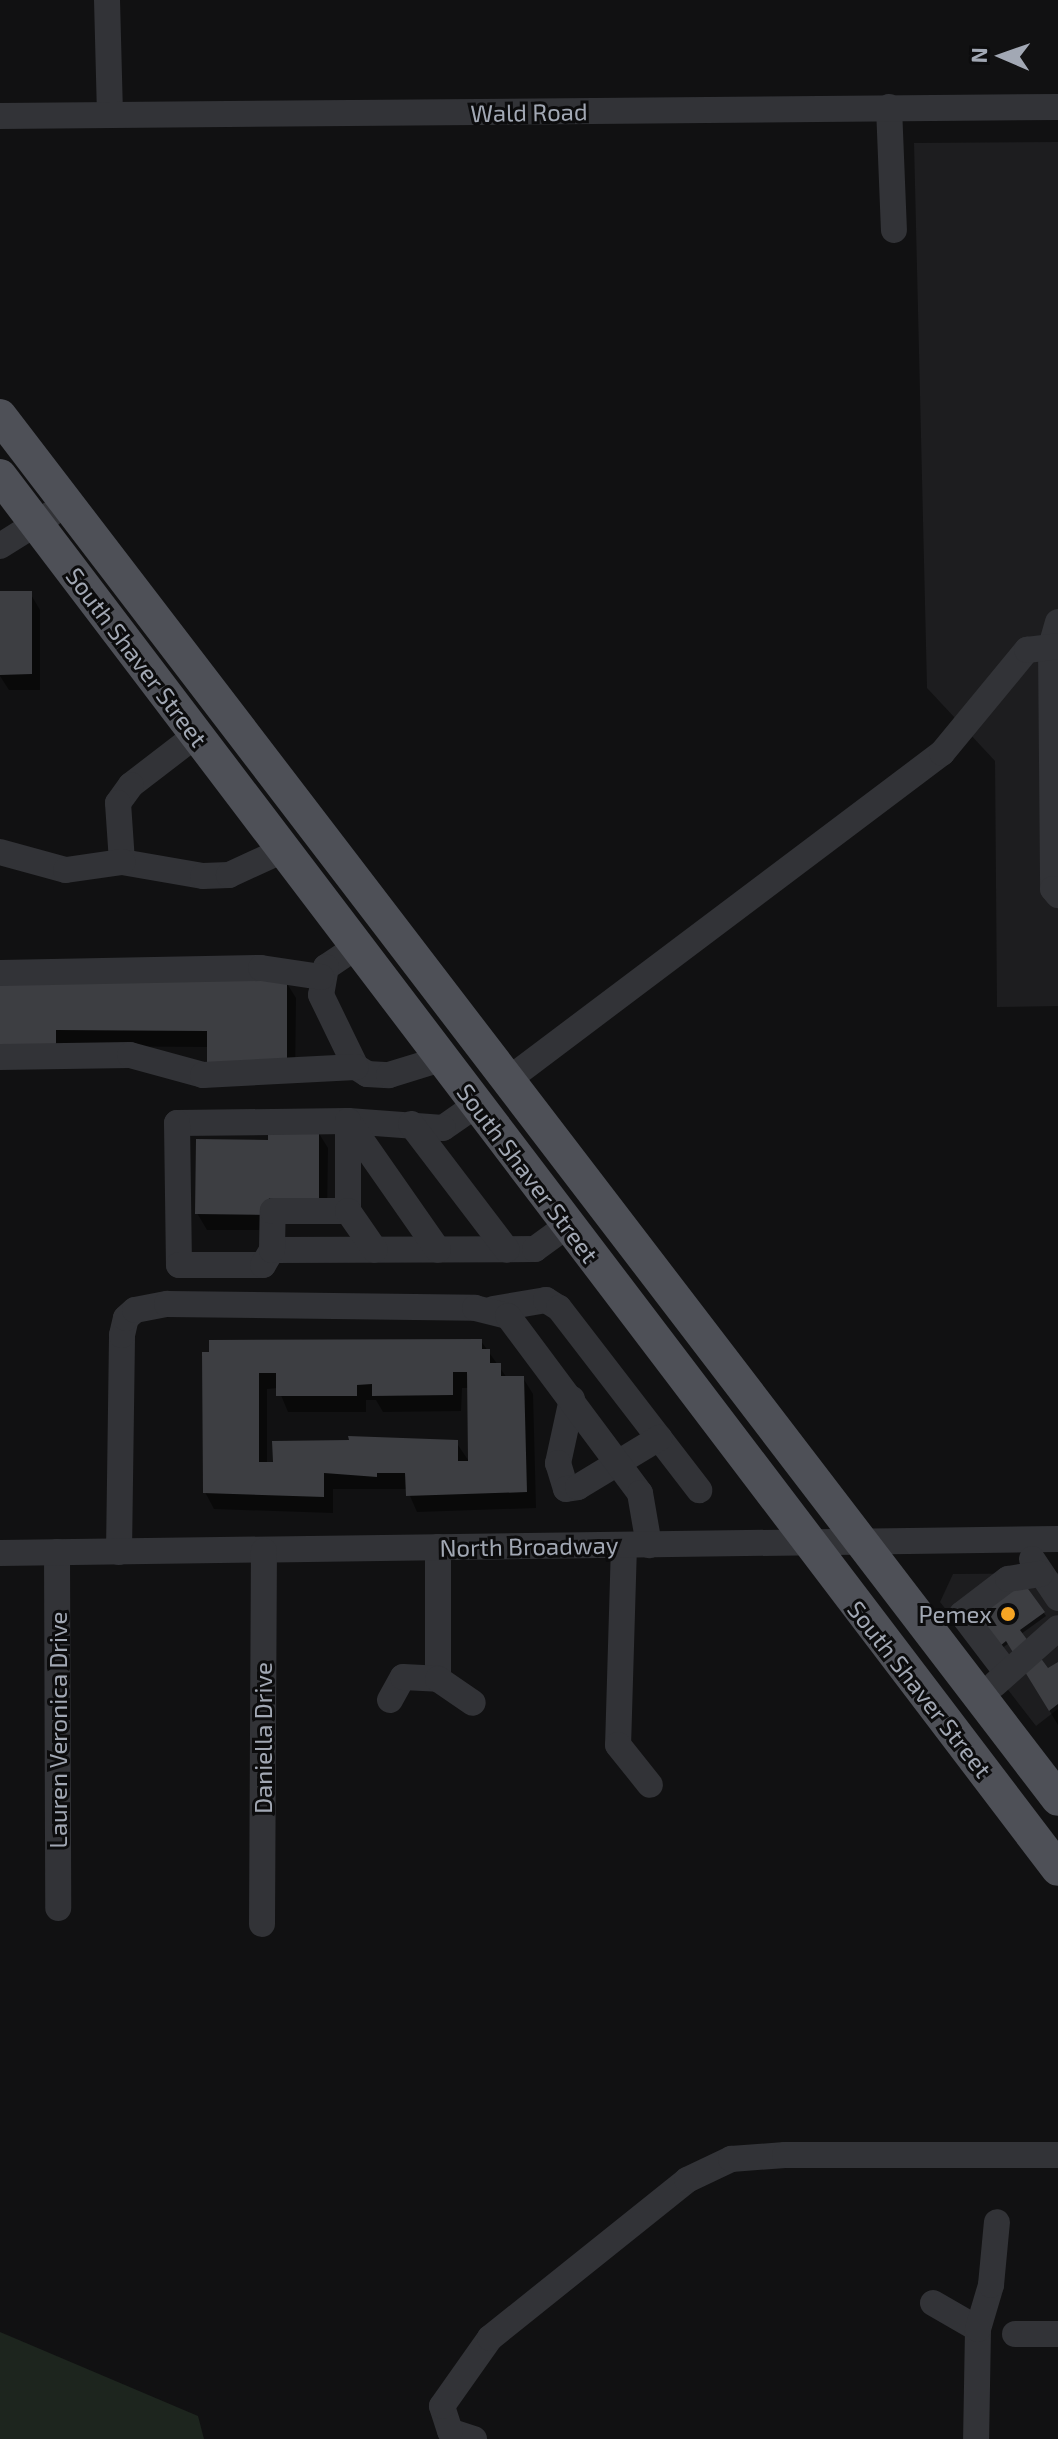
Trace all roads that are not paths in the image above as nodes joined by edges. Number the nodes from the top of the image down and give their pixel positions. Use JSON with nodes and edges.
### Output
{"nodes":[{"id":1,"x":107,"y":0,"type":"edge"},
{"id":2,"x":889,"y":107,"type":"junction"},
{"id":3,"x":1058,"y":107,"type":"edge"},
{"id":4,"x":110,"y":115,"type":"junction"},
{"id":5,"x":0,"y":116,"type":"edge"},
{"id":6,"x":894,"y":230,"type":"dead end"},
{"id":7,"x":0,"y":416,"type":"edge"},
{"id":8,"x":0,"y":476,"type":"edge"},
{"id":9,"x":66,"y":502,"type":"junction"},
{"id":10,"x":37,"y":525,"type":"junction"},
{"id":11,"x":0,"y":546,"type":"edge"},
{"id":12,"x":1056,"y":638,"type":"edge"},
{"id":13,"x":228,"y":713,"type":"junction"},
{"id":14,"x":196,"y":735,"type":"junction"},
{"id":15,"x":283,"y":850,"type":"junction"},
{"id":16,"x":0,"y":852,"type":"edge"},
{"id":17,"x":122,"y":862,"type":"junction"},
{"id":18,"x":1058,"y":895,"type":"edge"},
{"id":19,"x":390,"y":922,"type":"junction"},
{"id":20,"x":356,"y":947,"type":"junction"},
{"id":21,"x":0,"y":973,"type":"edge"},
{"id":22,"x":321,"y":977,"type":"junction"},
{"id":23,"x":0,"y":1057,"type":"edge"},
{"id":24,"x":441,"y":1059,"type":"junction"},
{"id":25,"x":356,"y":1067,"type":"junction"},
{"id":26,"x":509,"y":1079,"type":"junction"},
{"id":27,"x":476,"y":1105,"type":"junction"},
{"id":28,"x":348,"y":1121,"type":"junction"},
{"id":29,"x":411,"y":1124,"type":"junction"},
{"id":30,"x":348,"y":1211,"type":"junction"},
{"id":31,"x":567,"y":1226,"type":"junction"},
{"id":32,"x":272,"y":1250,"type":"junction"},
{"id":33,"x":375,"y":1250,"type":"junction"},
{"id":34,"x":438,"y":1250,"type":"junction"},
{"id":35,"x":507,"y":1250,"type":"junction"},
{"id":36,"x":493,"y":1309,"type":"junction"},
{"id":37,"x":572,"y":1399,"type":"junction"},
{"id":38,"x":659,"y":1438,"type":"junction"},
{"id":39,"x":618,"y":1462,"type":"junction"},
{"id":40,"x":699,"y":1490,"type":"dead end"},
{"id":41,"x":1058,"y":1539,"type":"edge"},
{"id":42,"x":1019,"y":1540,"type":"junction"},
{"id":43,"x":860,"y":1543,"type":"junction"},
{"id":44,"x":808,"y":1544,"type":"junction"},
{"id":45,"x":637,"y":1545,"type":"junction"},
{"id":46,"x":438,"y":1547,"type":"junction"},
{"id":47,"x":264,"y":1551,"type":"junction"},
{"id":48,"x":57,"y":1552,"type":"junction"},
{"id":49,"x":119,"y":1552,"type":"junction"},
{"id":50,"x":0,"y":1553,"type":"edge"},
{"id":51,"x":1041,"y":1574,"type":"junction"},
{"id":52,"x":1058,"y":1598,"type":"edge"},
{"id":53,"x":1058,"y":1628,"type":"edge"},
{"id":54,"x":1007,"y":1673,"type":"junction"},
{"id":55,"x":438,"y":1679,"type":"junction"},
{"id":56,"x":980,"y":1697,"type":"junction"},
{"id":57,"x":390,"y":1700,"type":"dead end"},
{"id":58,"x":473,"y":1703,"type":"dead end"},
{"id":59,"x":650,"y":1785,"type":"dead end"},
{"id":60,"x":1058,"y":1799,"type":"edge"},
{"id":61,"x":1046,"y":1829,"type":"edge"},
{"id":62,"x":1058,"y":1869,"type":"edge"},
{"id":63,"x":58,"y":1908,"type":"dead end"},
{"id":64,"x":262,"y":1924,"type":"dead end"},
{"id":65,"x":1058,"y":2155,"type":"edge"},
{"id":66,"x":997,"y":2222,"type":"dead end"},
{"id":67,"x":933,"y":2303,"type":"dead end"},
{"id":68,"x":978,"y":2329,"type":"junction"},
{"id":69,"x":1015,"y":2334,"type":"dead end"},
{"id":70,"x":1058,"y":2334,"type":"edge"},
{"id":71,"x":474,"y":2439,"type":"edge"},
{"id":72,"x":976,"y":2439,"type":"edge"}],
"edges":[{"from":1,"to":4,"type":"street"},
{"from":2,"to":3,"type":"street","name":"Wald Road"},
{"from":2,"to":4,"type":"street","name":"Wald Road"},
{"from":2,"to":6,"type":"street"},
{"from":4,"to":5,"type":"street","name":"Wald Road"},
{"from":7,"to":9,"type":"main road","name":"South Shaver Street"},
{"from":8,"to":10,"type":"main road","name":"South Shaver Street"},
{"from":9,"to":10,"type":"street"},
{"from":9,"to":13,"type":"main road","name":"South Shaver Street"},
{"from":10,"to":11,"type":"street"},
{"from":10,"to":14,"type":"main road","name":"South Shaver Street"},
{"from":12,"to":18,"type":"street"},
{"from":12,"to":26,"type":"street"},
{"from":13,"to":14,"type":"main road"},
{"from":13,"to":19,"type":"main road","name":"South Shaver Street"},
{"from":14,"to":15,"type":"main road","name":"South Shaver Street"},
{"from":14,"to":17,"type":"street"},
{"from":15,"to":17,"type":"street"},
{"from":15,"to":20,"type":"main road","name":"South Shaver Street"},
{"from":16,"to":17,"type":"street"},
{"from":19,"to":20,"type":"main road"},
{"from":19,"to":26,"type":"main road","name":"South Shaver Street"},
{"from":20,"to":22,"type":"street"},
{"from":20,"to":24,"type":"main road","name":"South Shaver Street"},
{"from":21,"to":22,"type":"street"},
{"from":22,"to":25,"type":"street"},
{"from":23,"to":25,"type":"street"},
{"from":24,"to":25,"type":"street"},
{"from":24,"to":27,"type":"main road","name":"South Shaver Street"},
{"from":26,"to":27,"type":"main road"},
{"from":26,"to":43,"type":"main road","name":"South Shaver Street"},
{"from":27,"to":29,"type":"street"},
{"from":27,"to":31,"type":"main road","name":"South Shaver Street"},
{"from":28,"to":29,"type":"street"},
{"from":28,"to":30,"type":"street"},
{"from":28,"to":32,"type":"street"},
{"from":28,"to":34,"type":"street"},
{"from":29,"to":35,"type":"street"},
{"from":30,"to":32,"type":"street"},
{"from":30,"to":33,"type":"street"},
{"from":31,"to":35,"type":"street"},
{"from":31,"to":44,"type":"main road","name":"South Shaver Street"},
{"from":32,"to":33,"type":"street"},
{"from":33,"to":34,"type":"street"},
{"from":34,"to":35,"type":"street"},
{"from":36,"to":37,"type":"street"},
{"from":36,"to":38,"type":"street"},
{"from":36,"to":49,"type":"street"},
{"from":37,"to":39,"type":"street"},
{"from":37,"to":39,"type":"street"},
{"from":38,"to":39,"type":"street"},
{"from":38,"to":40,"type":"street"},
{"from":39,"to":45,"type":"street"},
{"from":41,"to":42,"type":"street","name":"North Broadway"},
{"from":42,"to":43,"type":"street","name":"North Broadway"},
{"from":42,"to":51,"type":"street"},
{"from":43,"to":44,"type":"street","name":"North Broadway"},
{"from":43,"to":56,"type":"main road","name":"South Shaver Street"},
{"from":44,"to":45,"type":"street","name":"North Broadway"},
{"from":44,"to":61,"type":"main road","name":"South Shaver Street"},
{"from":45,"to":46,"type":"street","name":"North Broadway"},
{"from":45,"to":59,"type":"street"},
{"from":46,"to":47,"type":"street","name":"North Broadway"},
{"from":46,"to":55,"type":"street"},
{"from":47,"to":49,"type":"street","name":"North Broadway"},
{"from":47,"to":64,"type":"street","name":"Daniella Drive"},
{"from":48,"to":49,"type":"street","name":"North Broadway"},
{"from":48,"to":50,"type":"street","name":"North Broadway"},
{"from":48,"to":63,"type":"street","name":"Lauren Veronica Drive"},
{"from":51,"to":52,"type":"street"},
{"from":51,"to":54,"type":"street"},
{"from":53,"to":54,"type":"street"},
{"from":54,"to":56,"type":"street"},
{"from":55,"to":57,"type":"street"},
{"from":55,"to":58,"type":"street"},
{"from":56,"to":60,"type":"main road","name":"South Shaver Street"},
{"from":61,"to":62,"type":"main road","name":"South Shaver Street"},
{"from":65,"to":71,"type":"street"},
{"from":66,"to":68,"type":"street"},
{"from":67,"to":68,"type":"street"},
{"from":68,"to":72,"type":"street"},
{"from":69,"to":70,"type":"street"}]}
